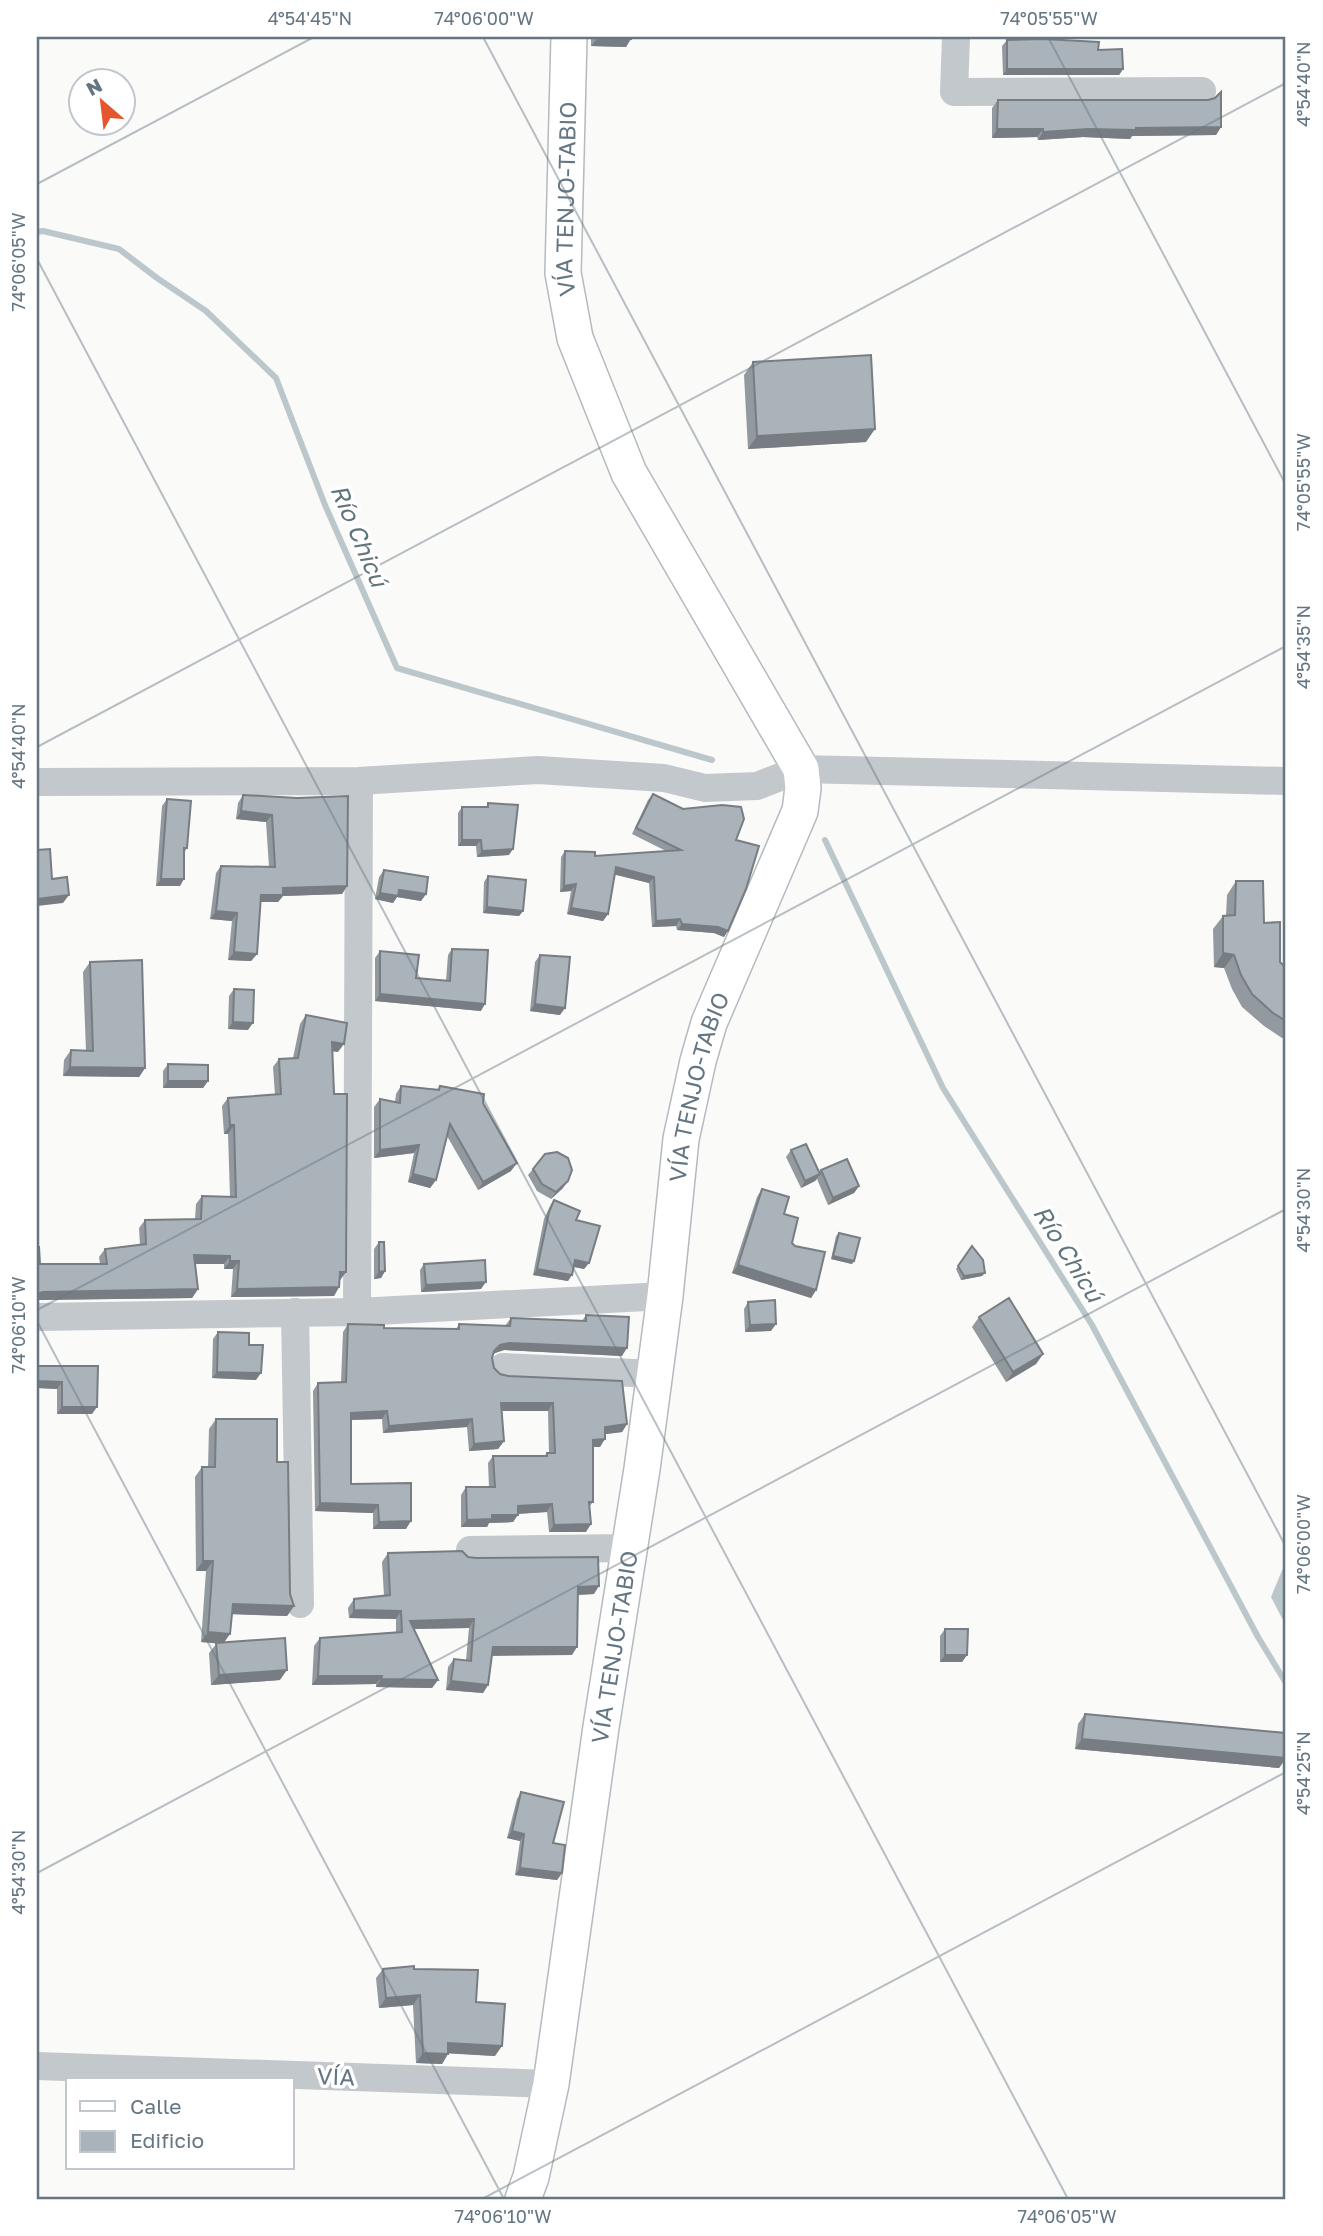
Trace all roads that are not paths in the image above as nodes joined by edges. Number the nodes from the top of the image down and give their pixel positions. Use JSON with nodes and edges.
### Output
{"nodes":[{"id":1,"x":569,"y":37,"type":"edge"},
{"id":2,"x":956,"y":37,"type":"edge"},
{"id":3,"x":1202,"y":91,"type":"dead end"},
{"id":4,"x":801,"y":769,"type":"junction"},
{"id":5,"x":1286,"y":780,"type":"edge"},
{"id":6,"x":359,"y":781,"type":"junction"},
{"id":7,"x":37,"y":782,"type":"edge"},
{"id":8,"x":665,"y":1296,"type":"junction"},
{"id":9,"x":295,"y":1312,"type":"junction"},
{"id":10,"x":357,"y":1312,"type":"junction"},
{"id":11,"x":37,"y":1317,"type":"edge"},
{"id":12,"x":503,"y":1367,"type":"dead end"},
{"id":13,"x":655,"y":1374,"type":"junction"},
{"id":14,"x":629,"y":1548,"type":"junction"},
{"id":15,"x":470,"y":1550,"type":"dead end"},
{"id":16,"x":300,"y":1604,"type":"dead end"},
{"id":17,"x":37,"y":2066,"type":"edge"},
{"id":18,"x":551,"y":2084,"type":"junction"},
{"id":19,"x":523,"y":2199,"type":"edge"}],
"edges":[{"from":1,"to":4,"type":"main road","name":"VÍA TENJO-TABIO"},
{"from":2,"to":3,"type":"street"},
{"from":4,"to":5,"type":"street"},
{"from":4,"to":6,"type":"street"},
{"from":4,"to":8,"type":"main road","name":"VÍA TENJO-TABIO"},
{"from":6,"to":7,"type":"street"},
{"from":6,"to":10,"type":"street"},
{"from":8,"to":10,"type":"street"},
{"from":8,"to":13,"type":"main road","name":"VÍA TENJO-TABIO"},
{"from":9,"to":10,"type":"street"},
{"from":9,"to":11,"type":"street"},
{"from":9,"to":16,"type":"street"},
{"from":12,"to":13,"type":"street"},
{"from":13,"to":14,"type":"main road","name":"VÍA TENJO-TABIO"},
{"from":14,"to":15,"type":"street"},
{"from":14,"to":18,"type":"main road","name":"VÍA TENJO-TABIO"},
{"from":17,"to":18,"type":"street","name":"VÍA"},
{"from":18,"to":19,"type":"main road","name":"VÍA TENJO-TABIO"}]}
